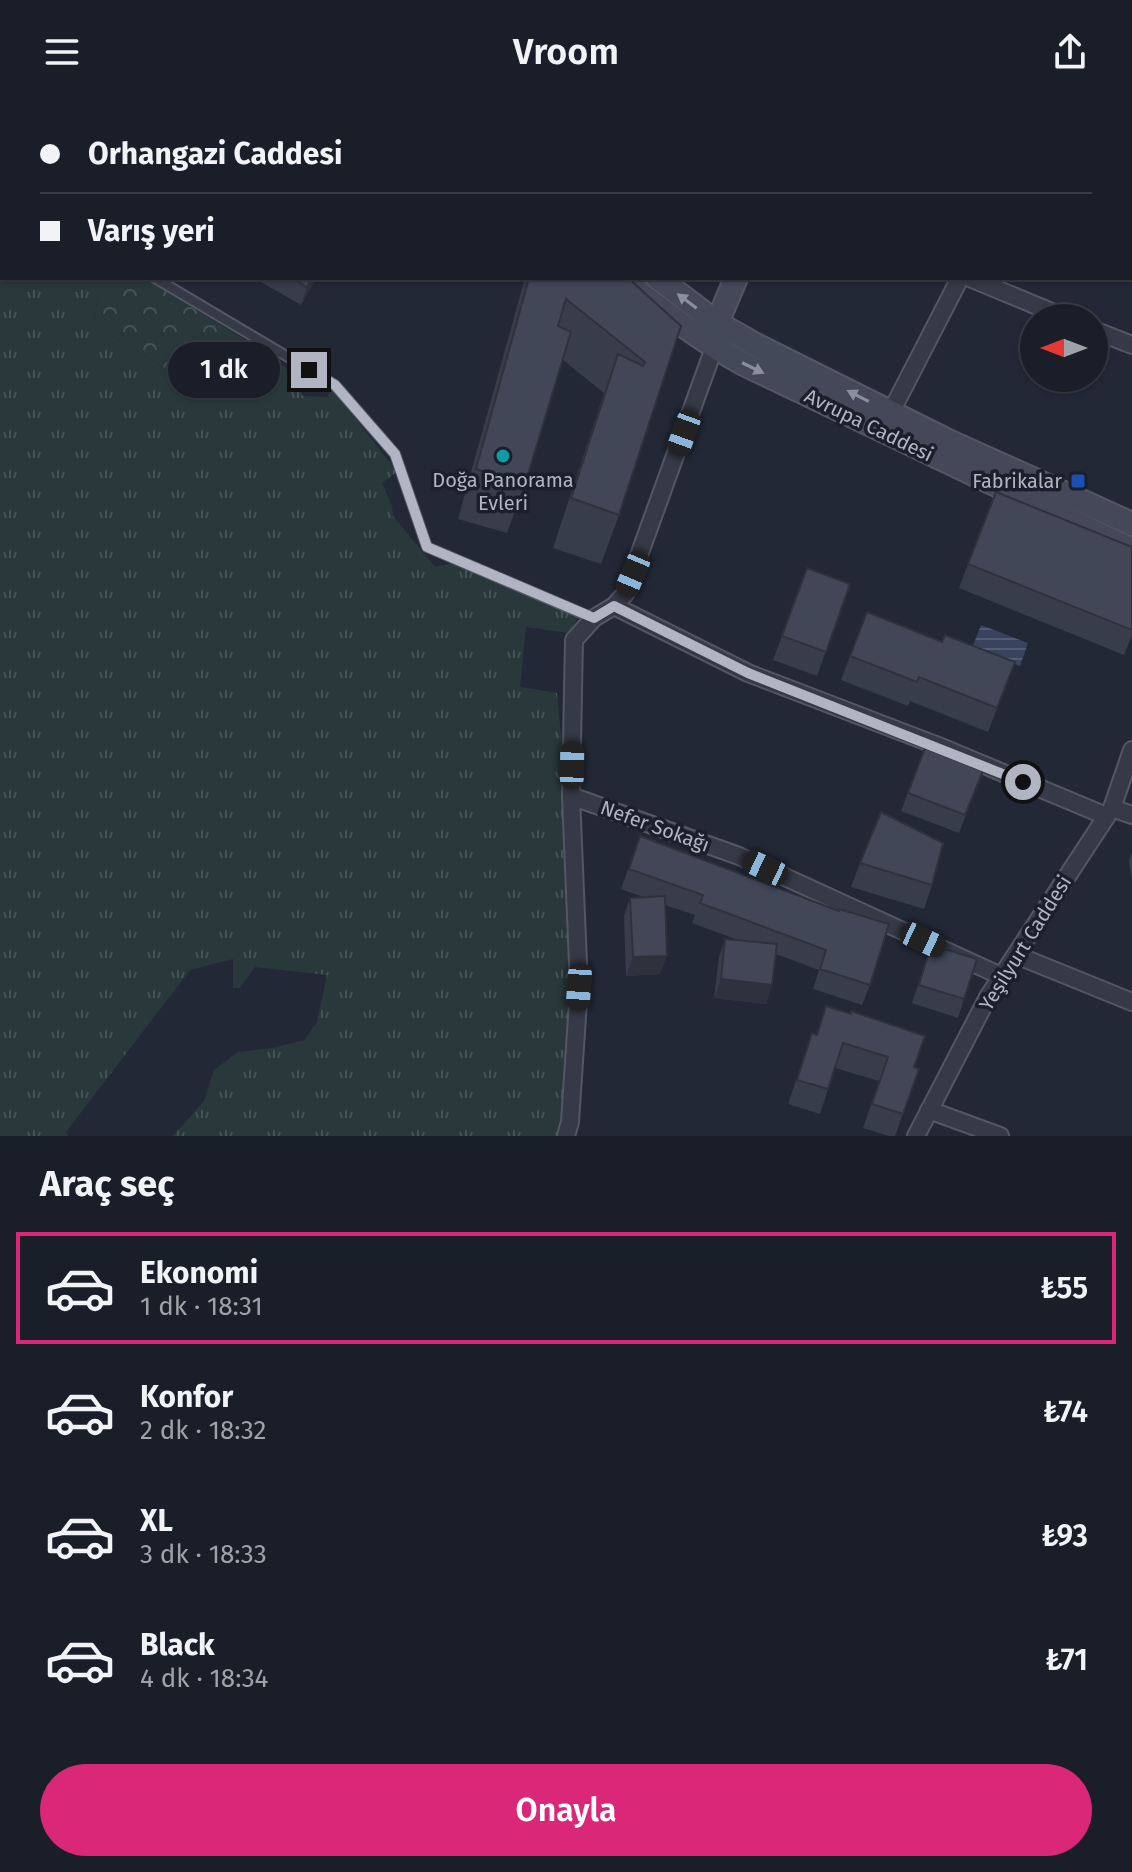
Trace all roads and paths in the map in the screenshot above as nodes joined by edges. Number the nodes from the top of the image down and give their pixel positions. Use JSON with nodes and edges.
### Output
{"nodes":[{"id":1,"x":158,"y":280,"type":"edge"},
{"id":2,"x":623,"y":280,"type":"edge"},
{"id":3,"x":661,"y":280,"type":"edge"},
{"id":4,"x":735,"y":280,"type":"edge"},
{"id":5,"x":959,"y":280,"type":"edge"},
{"id":6,"x":975,"y":280,"type":"edge"},
{"id":7,"x":1032,"y":304,"type":"edge"},
{"id":8,"x":717,"y":323,"type":"junction"},
{"id":9,"x":1108,"y":336,"type":"edge"},
{"id":10,"x":1132,"y":345,"type":"edge"},
{"id":11,"x":714,"y":348,"type":"junction"},
{"id":12,"x":891,"y":412,"type":"junction"},
{"id":13,"x":1132,"y":524,"type":"edge"},
{"id":14,"x":1132,"y":550,"type":"edge"},
{"id":15,"x":614,"y":606,"type":"junction"},
{"id":16,"x":594,"y":618,"type":"junction"},
{"id":17,"x":1132,"y":750,"type":"edge"},
{"id":18,"x":571,"y":796,"type":"junction"},
{"id":19,"x":1109,"y":812,"type":"junction"},
{"id":20,"x":1132,"y":815,"type":"edge"},
{"id":21,"x":1016,"y":955,"type":"junction"},
{"id":22,"x":1001,"y":976,"type":"junction"},
{"id":23,"x":1132,"y":1002,"type":"edge"},
{"id":24,"x":929,"y":1110,"type":"junction"},
{"id":25,"x":566,"y":1136,"type":"edge"},
{"id":26,"x":916,"y":1136,"type":"edge"},
{"id":27,"x":1000,"y":1136,"type":"edge"}],
"edges":[{"from":1,"to":16,"type":"lane"},
{"from":2,"to":11,"type":"main road","name":"Avrupa Caddesi"},
{"from":8,"to":3,"type":"main road","name":"Avrupa Caddesi","one_way":true},
{"from":4,"to":8,"type":"main road"},
{"from":5,"to":12,"type":"street"},
{"from":6,"to":7,"type":"street"},
{"from":12,"to":8,"type":"main road","name":"Avrupa Caddesi","one_way":true},
{"from":9,"to":10,"type":"street"},
{"from":11,"to":14,"type":"main road","name":"Avrupa Caddesi","one_way":true},
{"from":11,"to":15,"type":"street"},
{"from":12,"to":13,"type":"main road","name":"Avrupa Caddesi"},
{"from":15,"to":16,"type":"street"},
{"from":15,"to":19,"type":"street"},
{"from":16,"to":18,"type":"street"},
{"from":17,"to":19,"type":"street","name":"Yeşilyurt Caddesi"},
{"from":18,"to":22,"type":"street","name":"Nefer Sokağı"},
{"from":18,"to":25,"type":"street"},
{"from":19,"to":20,"type":"street"},
{"from":19,"to":21,"type":"street","name":"Yeşilyurt Caddesi"},
{"from":21,"to":22,"type":"street","name":"Yeşilyurt Caddesi"},
{"from":21,"to":23,"type":"street"},
{"from":22,"to":24,"type":"street","name":"Yeşilyurt Caddesi"},
{"from":24,"to":26,"type":"street","name":"Yeşilyurt Caddesi"},
{"from":24,"to":27,"type":"street"}]}
